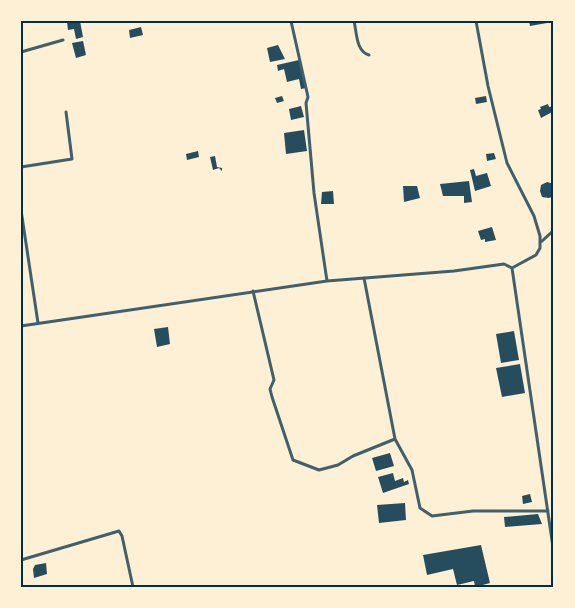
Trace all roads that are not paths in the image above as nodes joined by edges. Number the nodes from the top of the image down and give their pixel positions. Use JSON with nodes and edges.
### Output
{"nodes":[{"id":1,"x":291,"y":21,"type":"edge"},
{"id":2,"x":354,"y":21,"type":"edge"},
{"id":3,"x":476,"y":21,"type":"edge"},
{"id":4,"x":63,"y":40,"type":"dead end"},
{"id":5,"x":21,"y":52,"type":"edge"},
{"id":6,"x":369,"y":55,"type":"dead end"},
{"id":7,"x":66,"y":112,"type":"dead end"},
{"id":8,"x":21,"y":167,"type":"edge"},
{"id":9,"x":21,"y":210,"type":"edge"},
{"id":10,"x":554,"y":230,"type":"edge"},
{"id":11,"x":541,"y":242,"type":"junction"},
{"id":12,"x":512,"y":268,"type":"junction"},
{"id":13,"x":364,"y":278,"type":"junction"},
{"id":14,"x":327,"y":281,"type":"junction"},
{"id":15,"x":253,"y":291,"type":"junction"},
{"id":16,"x":38,"y":323,"type":"junction"},
{"id":17,"x":21,"y":326,"type":"edge"},
{"id":18,"x":395,"y":439,"type":"junction"},
{"id":19,"x":548,"y":511,"type":"junction"},
{"id":20,"x":552,"y":524,"type":"edge"},
{"id":21,"x":554,"y":554,"type":"edge"},
{"id":22,"x":21,"y":560,"type":"edge"},
{"id":23,"x":133,"y":587,"type":"edge"}],
"edges":[{"from":1,"to":14,"type":"street"},
{"from":2,"to":6,"type":"street"},
{"from":3,"to":11,"type":"street"},
{"from":4,"to":5,"type":"street"},
{"from":7,"to":8,"type":"street"},
{"from":9,"to":16,"type":"street"},
{"from":10,"to":11,"type":"street"},
{"from":11,"to":12,"type":"street"},
{"from":12,"to":13,"type":"street"},
{"from":12,"to":19,"type":"street"},
{"from":13,"to":14,"type":"street"},
{"from":13,"to":18,"type":"street"},
{"from":14,"to":15,"type":"street"},
{"from":15,"to":16,"type":"street"},
{"from":15,"to":18,"type":"street"},
{"from":16,"to":17,"type":"street"},
{"from":18,"to":19,"type":"street"},
{"from":19,"to":20,"type":"street"},
{"from":20,"to":21,"type":"street"},
{"from":22,"to":23,"type":"street"}]}
